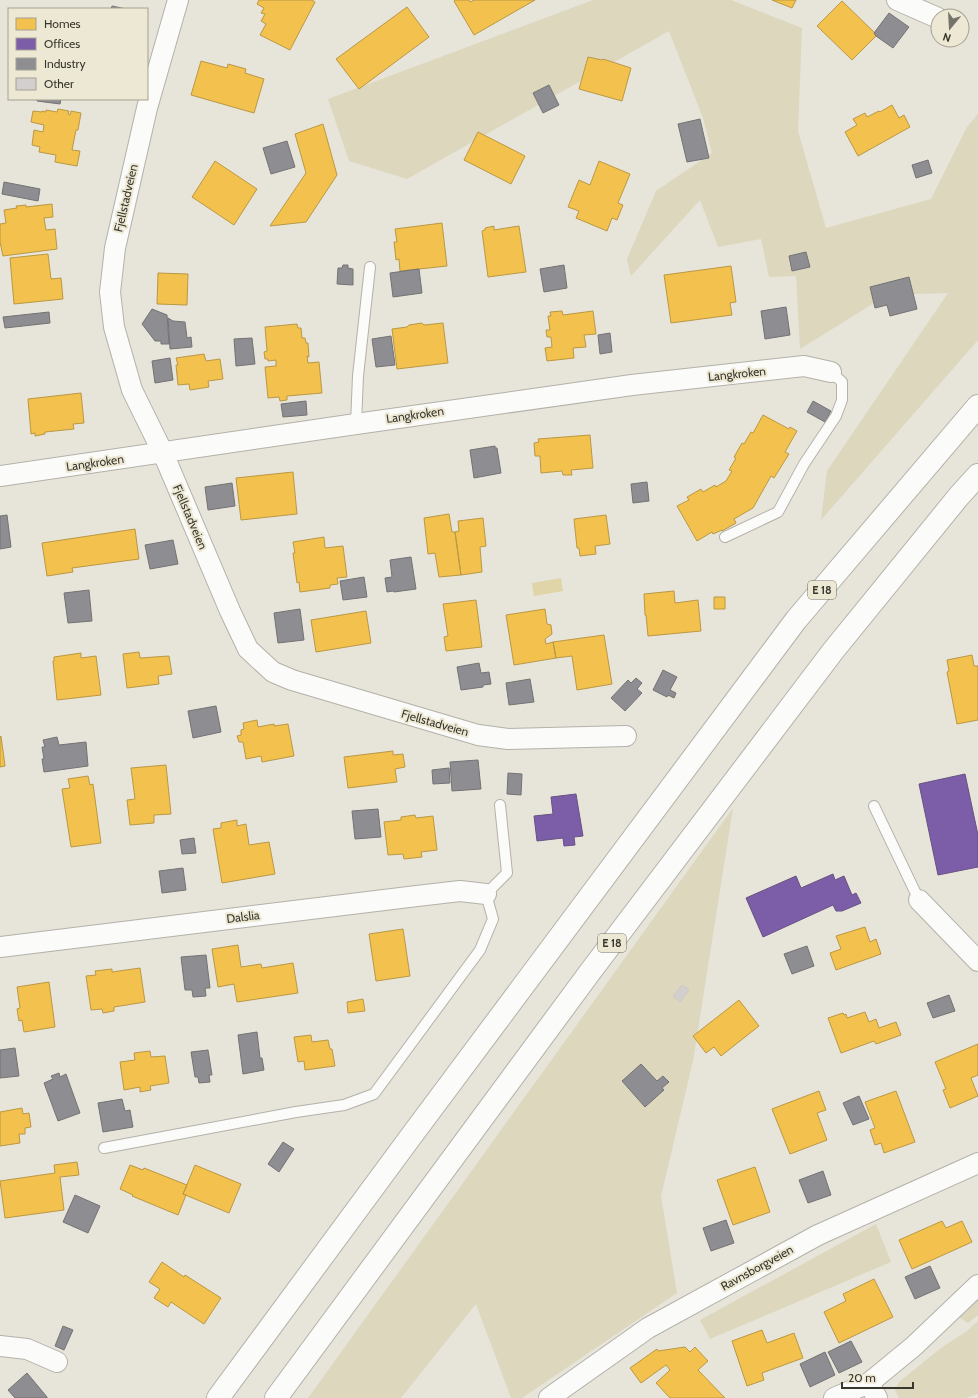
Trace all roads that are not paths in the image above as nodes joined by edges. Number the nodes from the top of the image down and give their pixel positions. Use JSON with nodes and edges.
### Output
{"nodes":[{"id":1,"x":178,"y":0,"type":"edge"},
{"id":2,"x":897,"y":0,"type":"edge"},
{"id":3,"x":930,"y":14,"type":"edge"},
{"id":4,"x":370,"y":267,"type":"dead end"},
{"id":5,"x":831,"y":372,"type":"joint"},
{"id":6,"x":978,"y":406,"type":"edge"},
{"id":7,"x":356,"y":424,"type":"junction"},
{"id":8,"x":163,"y":453,"type":"junction"},
{"id":9,"x":978,"y":475,"type":"edge"},
{"id":10,"x":0,"y":476,"type":"edge"},
{"id":11,"x":978,"y":480,"type":"edge"},
{"id":12,"x":959,"y":496,"type":"junction"},
{"id":13,"x":725,"y":537,"type":"dead end"},
{"id":14,"x":626,"y":736,"type":"dead end"},
{"id":15,"x":500,"y":805,"type":"dead end"},
{"id":16,"x":874,"y":806,"type":"dead end"},
{"id":17,"x":486,"y":894,"type":"junction"},
{"id":18,"x":918,"y":900,"type":"joint"},
{"id":19,"x":0,"y":947,"type":"edge"},
{"id":20,"x":978,"y":961,"type":"edge"},
{"id":21,"x":104,"y":1148,"type":"dead end"},
{"id":22,"x":978,"y":1163,"type":"edge"},
{"id":23,"x":978,"y":1285,"type":"edge"},
{"id":24,"x":0,"y":1346,"type":"edge"},
{"id":25,"x":57,"y":1362,"type":"dead end"},
{"id":26,"x":873,"y":1391,"type":"edge"},
{"id":27,"x":218,"y":1398,"type":"edge"},
{"id":28,"x":276,"y":1398,"type":"edge"},
{"id":29,"x":548,"y":1398,"type":"edge"},
{"id":30,"x":834,"y":1398,"type":"edge"}],
"edges":[{"from":1,"to":8,"type":"street","name":"Fjellstadveien"},
{"from":2,"to":3,"type":"street"},
{"from":4,"to":7,"type":"lane"},
{"from":5,"to":7,"type":"street","name":"Langkroken"},
{"from":5,"to":13,"type":"lane"},
{"from":6,"to":27,"type":"highway","number":"E 18"},
{"from":7,"to":8,"type":"street","name":"Langkroken"},
{"from":8,"to":10,"type":"street","name":"Langkroken"},
{"from":8,"to":14,"type":"street","name":"Fjellstadveien"},
{"from":9,"to":12,"type":"highway","number":"E 18"},
{"from":11,"to":12,"type":"highway","number":"E 18"},
{"from":12,"to":28,"type":"highway","number":"E 18"},
{"from":15,"to":17,"type":"lane"},
{"from":16,"to":18,"type":"lane"},
{"from":17,"to":19,"type":"street","name":"Dalslia"},
{"from":17,"to":21,"type":"lane"},
{"from":18,"to":20,"type":"street"},
{"from":22,"to":29,"type":"street","name":"Ravnsborgveien"},
{"from":23,"to":26,"type":"street"},
{"from":24,"to":25,"type":"street"},
{"from":26,"to":30,"type":"street"}]}
